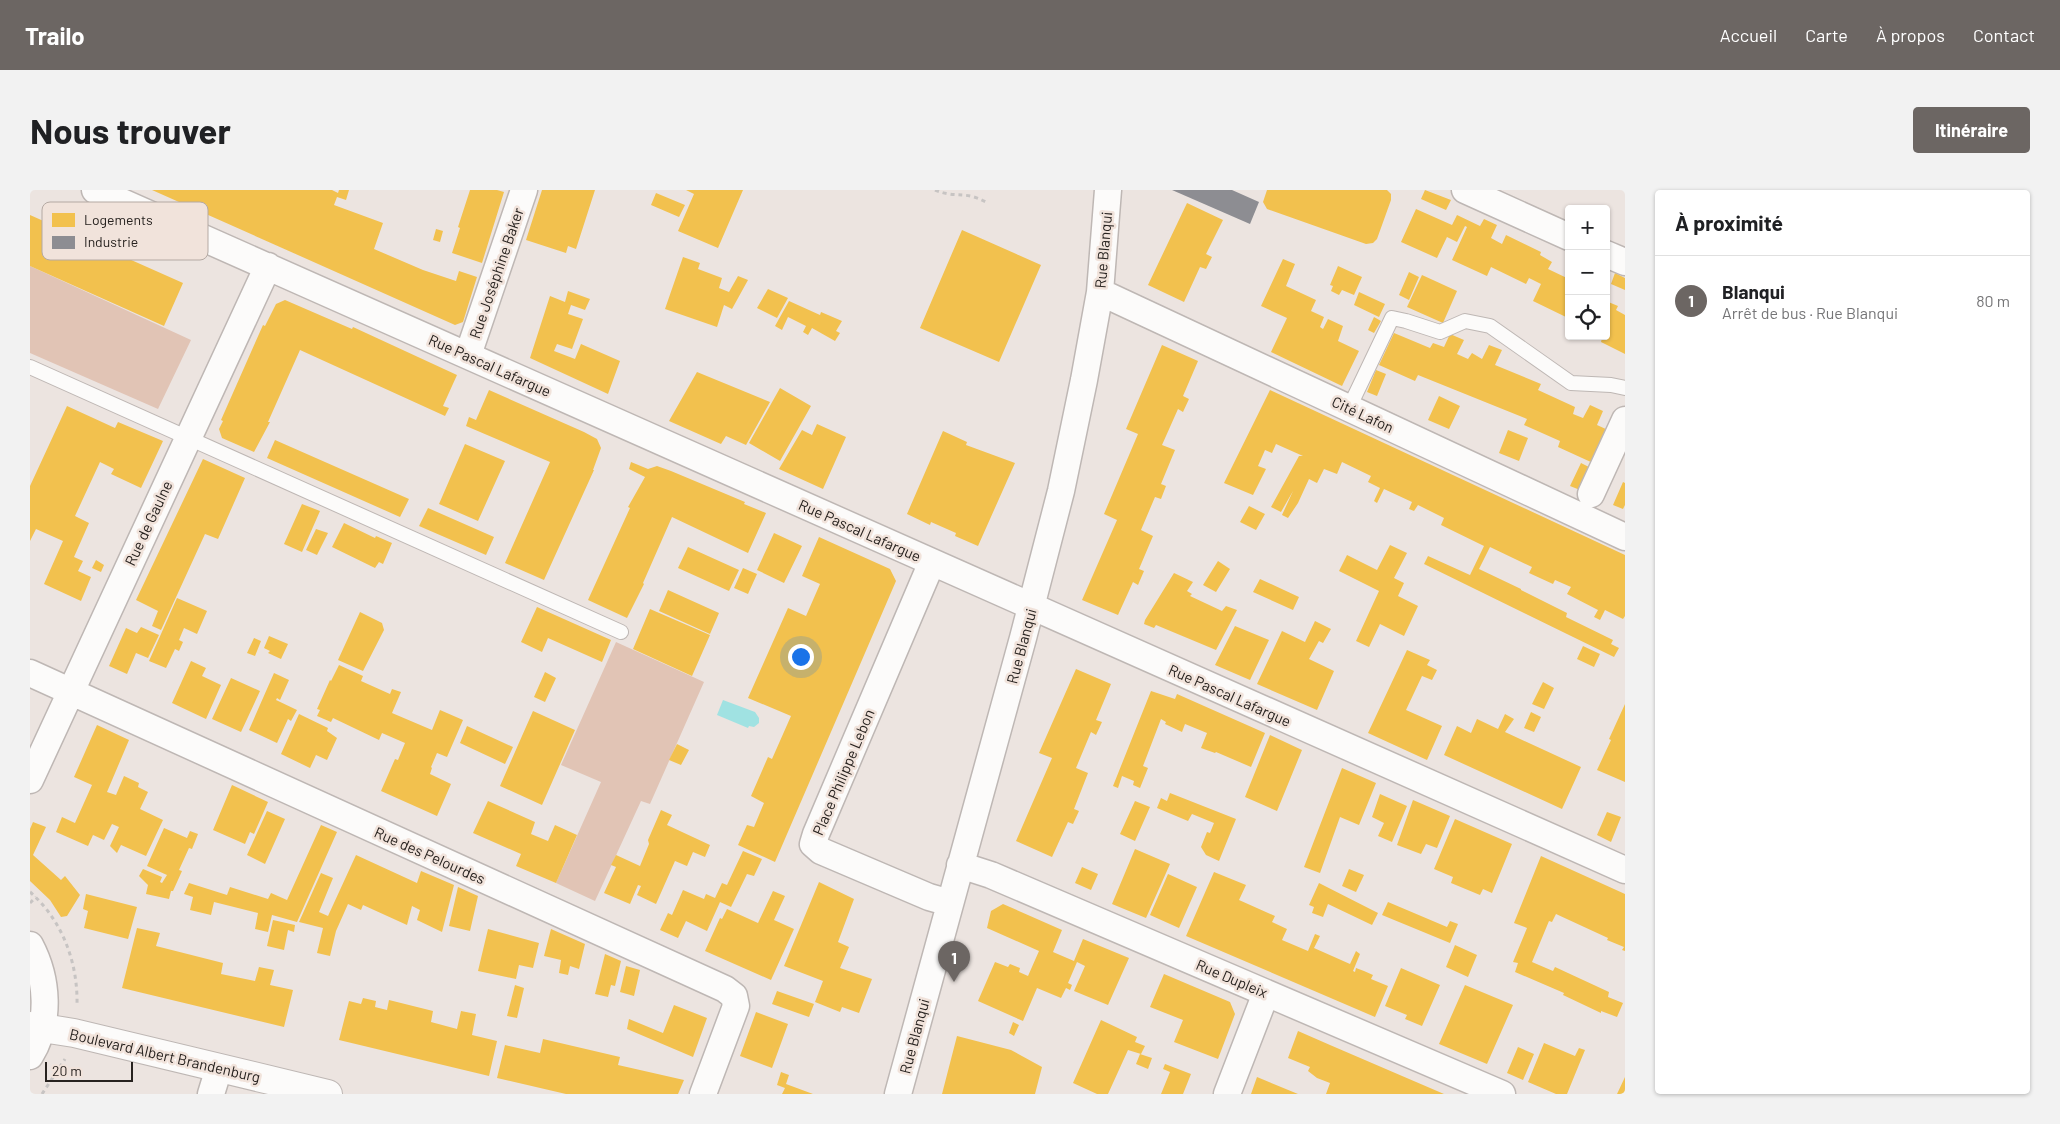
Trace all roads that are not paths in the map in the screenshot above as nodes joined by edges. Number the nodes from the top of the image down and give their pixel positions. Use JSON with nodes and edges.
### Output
{"nodes":[{"id":1,"x":95,"y":190,"type":"edge"},
{"id":2,"x":524,"y":190,"type":"edge"},
{"id":3,"x":1108,"y":190,"type":"edge"},
{"id":4,"x":1464,"y":190,"type":"edge"},
{"id":5,"x":122,"y":202,"type":"edge"},
{"id":6,"x":1565,"y":235,"type":"edge"},
{"id":7,"x":208,"y":240,"type":"edge"},
{"id":8,"x":1610,"y":256,"type":"edge"},
{"id":9,"x":1625,"y":262,"type":"edge"},
{"id":10,"x":268,"y":266,"type":"junction"},
{"id":11,"x":1100,"y":292,"type":"junction"},
{"id":12,"x":468,"y":355,"type":"junction"},
{"id":13,"x":30,"y":367,"type":"edge"},
{"id":14,"x":1625,"y":388,"type":"edge"},
{"id":15,"x":1349,"y":408,"type":"junction"},
{"id":16,"x":1625,"y":420,"type":"edge"},
{"id":17,"x":188,"y":438,"type":"junction"},
{"id":18,"x":1591,"y":494,"type":"dead end"},
{"id":19,"x":1625,"y":537,"type":"edge"},
{"id":20,"x":932,"y":562,"type":"junction"},
{"id":21,"x":1031,"y":606,"type":"junction"},
{"id":22,"x":621,"y":632,"type":"dead end"},
{"id":23,"x":30,"y":674,"type":"edge"},
{"id":24,"x":70,"y":692,"type":"junction"},
{"id":25,"x":30,"y":780,"type":"edge"},
{"id":26,"x":960,"y":865,"type":"junction"},
{"id":27,"x":1625,"y":870,"type":"edge"},
{"id":28,"x":950,"y":903,"type":"junction"},
{"id":29,"x":30,"y":945,"type":"edge"},
{"id":30,"x":1266,"y":993,"type":"junction"},
{"id":31,"x":36,"y":1026,"type":"edge"},
{"id":32,"x":30,"y":1056,"type":"edge"},
{"id":33,"x":219,"y":1068,"type":"junction"},
{"id":34,"x":212,"y":1094,"type":"edge"},
{"id":35,"x":328,"y":1094,"type":"edge"},
{"id":36,"x":703,"y":1094,"type":"edge"},
{"id":37,"x":898,"y":1094,"type":"edge"},
{"id":38,"x":1227,"y":1094,"type":"edge"},
{"id":39,"x":1502,"y":1094,"type":"edge"}],
"edges":[{"from":1,"to":5,"type":"street","name":"Rue Pascal Lafargue"},
{"from":2,"to":12,"type":"street","name":"Rue Joséphine Baker"},
{"from":3,"to":11,"type":"street","name":"Rue Blanqui"},
{"from":4,"to":6,"type":"street"},
{"from":7,"to":10,"type":"street","name":"Rue Pascal Lafargue"},
{"from":8,"to":9,"type":"street"},
{"from":10,"to":12,"type":"street","name":"Rue Pascal Lafargue"},
{"from":10,"to":17,"type":"street","name":"Rue de Gaulne"},
{"from":11,"to":15,"type":"street","name":"Cité Lafon"},
{"from":11,"to":21,"type":"street","name":"Rue Blanqui"},
{"from":12,"to":20,"type":"street","name":"Rue Pascal Lafargue"},
{"from":13,"to":17,"type":"lane"},
{"from":14,"to":15,"type":"lane"},
{"from":15,"to":19,"type":"street","name":"Cité Lafon"},
{"from":16,"to":18,"type":"street"},
{"from":17,"to":22,"type":"lane"},
{"from":17,"to":24,"type":"street","name":"Rue de Gaulne"},
{"from":20,"to":21,"type":"street","name":"Rue Pascal Lafargue"},
{"from":20,"to":28,"type":"street","name":"Place Philippe Lebon"},
{"from":21,"to":26,"type":"street","name":"Rue Blanqui"},
{"from":21,"to":27,"type":"street","name":"Rue Pascal Lafargue"},
{"from":23,"to":24,"type":"street","name":"Rue des Pelourdes"},
{"from":24,"to":25,"type":"street","name":"Rue de Gaulne"},
{"from":24,"to":36,"type":"street","name":"Rue des Pelourdes"},
{"from":26,"to":28,"type":"street","name":"Rue Blanqui"},
{"from":26,"to":30,"type":"street","name":"Rue Dupleix"},
{"from":28,"to":37,"type":"street","name":"Rue Blanqui"},
{"from":29,"to":31,"type":"street"},
{"from":30,"to":38,"type":"street"},
{"from":30,"to":39,"type":"street","name":"Rue Dupleix"},
{"from":31,"to":32,"type":"street"},
{"from":31,"to":33,"type":"street","name":"Boulevard Albert Brandenburg"},
{"from":33,"to":34,"type":"street"},
{"from":33,"to":35,"type":"street","name":"Boulevard Albert Brandenburg"}]}
